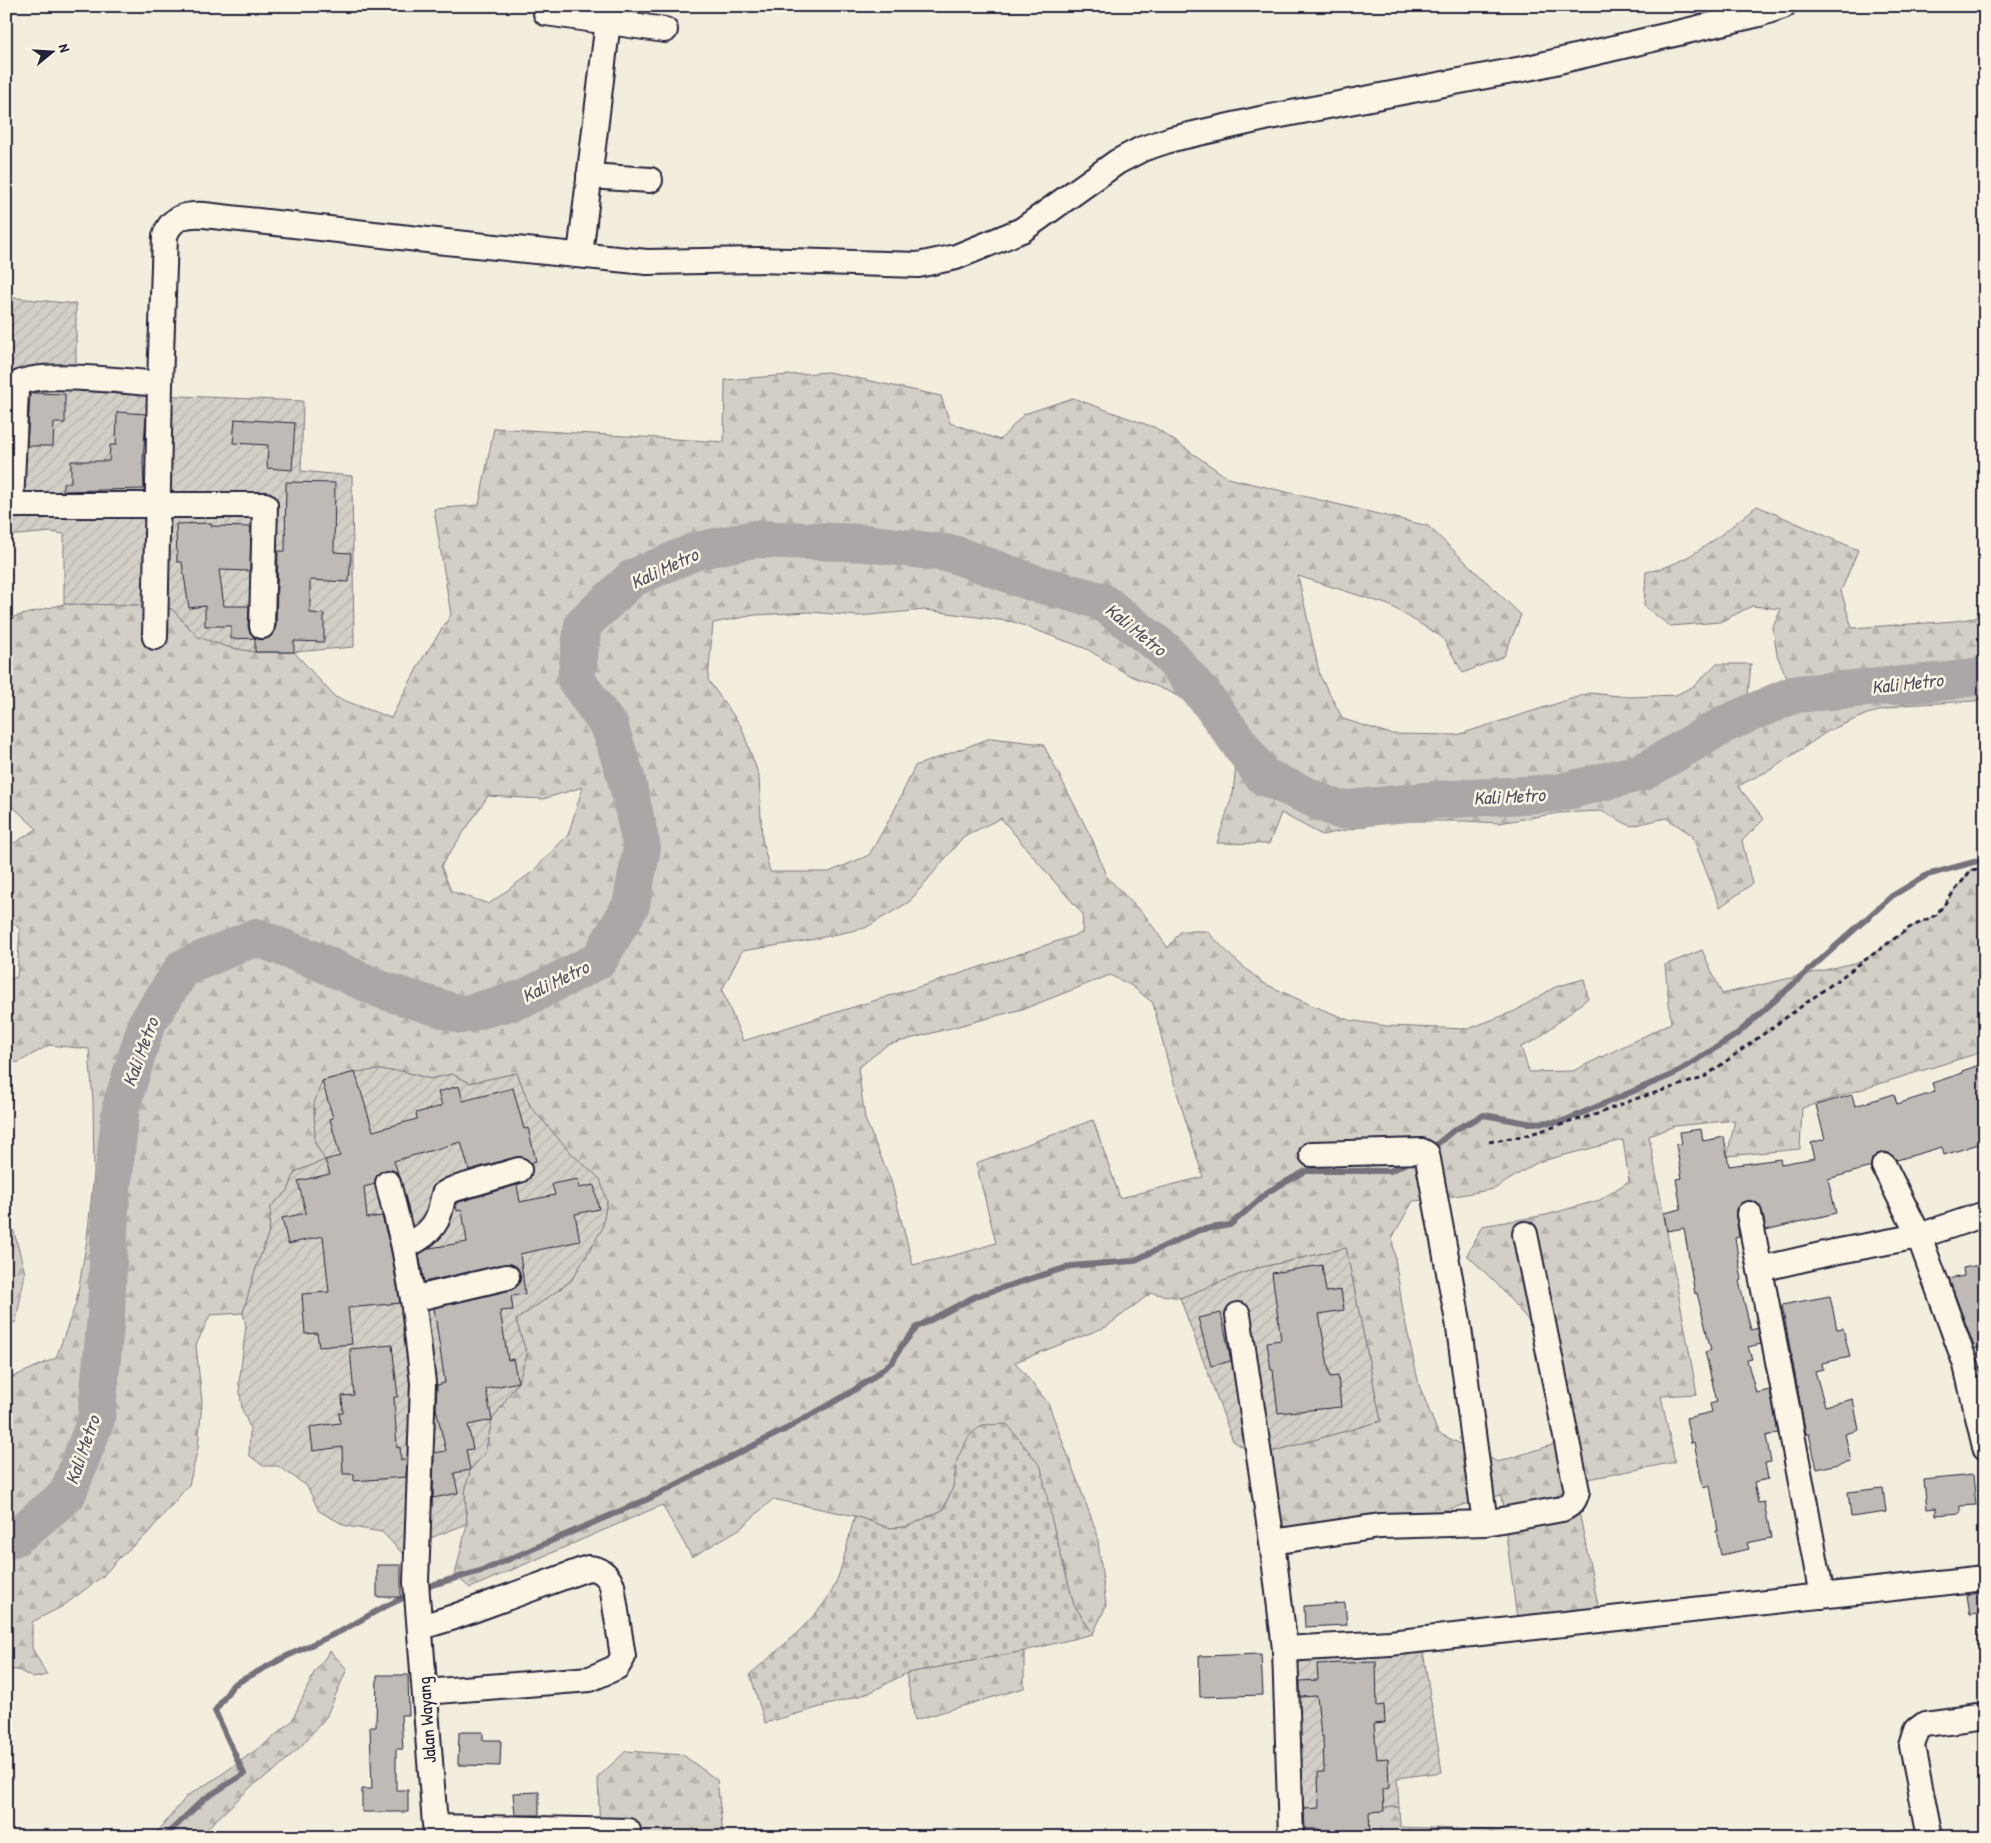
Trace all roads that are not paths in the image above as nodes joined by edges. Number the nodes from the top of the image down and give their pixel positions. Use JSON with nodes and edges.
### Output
{"nodes":[{"id":1,"x":1783,"y":6,"type":"edge"},
{"id":2,"x":546,"y":13,"type":"dead end"},
{"id":3,"x":1698,"y":17,"type":"edge"},
{"id":4,"x":608,"y":21,"type":"junction"},
{"id":5,"x":665,"y":30,"type":"dead end"},
{"id":6,"x":589,"y":176,"type":"junction"},
{"id":7,"x":650,"y":180,"type":"dead end"},
{"id":8,"x":580,"y":255,"type":"junction"},
{"id":9,"x":160,"y":384,"type":"junction"},
{"id":10,"x":158,"y":504,"type":"junction"},
{"id":11,"x":9,"y":505,"type":"edge"},
{"id":12,"x":262,"y":626,"type":"dead end"},
{"id":13,"x":155,"y":637,"type":"dead end"},
{"id":14,"x":1312,"y":1154,"type":"dead end"},
{"id":15,"x":1884,"y":1166,"type":"dead end"},
{"id":16,"x":519,"y":1170,"type":"dead end"},
{"id":17,"x":388,"y":1183,"type":"dead end"},
{"id":18,"x":1749,"y":1214,"type":"dead end"},
{"id":19,"x":1985,"y":1214,"type":"edge"},
{"id":20,"x":1525,"y":1234,"type":"dead end"},
{"id":21,"x":1919,"y":1236,"type":"junction"},
{"id":22,"x":404,"y":1247,"type":"junction"},
{"id":23,"x":1760,"y":1270,"type":"junction"},
{"id":24,"x":507,"y":1277,"type":"dead end"},
{"id":25,"x":413,"y":1299,"type":"junction"},
{"id":26,"x":1238,"y":1315,"type":"dead end"},
{"id":27,"x":1975,"y":1363,"type":"edge"},
{"id":28,"x":1985,"y":1447,"type":"edge"},
{"id":29,"x":1485,"y":1523,"type":"junction"},
{"id":30,"x":1272,"y":1542,"type":"junction"},
{"id":31,"x":1985,"y":1578,"type":"edge"},
{"id":32,"x":1822,"y":1596,"type":"junction"},
{"id":33,"x":418,"y":1604,"type":"junction"},
{"id":34,"x":1285,"y":1650,"type":"junction"},
{"id":35,"x":425,"y":1692,"type":"junction"},
{"id":36,"x":1985,"y":1716,"type":"edge"},
{"id":37,"x":628,"y":1831,"type":"dead end"},
{"id":38,"x":436,"y":1832,"type":"edge"},
{"id":39,"x":1290,"y":1837,"type":"edge"},
{"id":40,"x":1930,"y":1837,"type":"edge"}],
"edges":[{"from":1,"to":3,"type":"street"},
{"from":2,"to":4,"type":"street"},
{"from":3,"to":8,"type":"street"},
{"from":4,"to":5,"type":"street"},
{"from":4,"to":6,"type":"street"},
{"from":6,"to":7,"type":"street"},
{"from":6,"to":8,"type":"street"},
{"from":8,"to":9,"type":"street"},
{"from":9,"to":10,"type":"street"},
{"from":9,"to":11,"type":"street"},
{"from":10,"to":11,"type":"street"},
{"from":10,"to":12,"type":"street"},
{"from":10,"to":13,"type":"street"},
{"from":14,"to":29,"type":"street"},
{"from":15,"to":21,"type":"street"},
{"from":16,"to":22,"type":"street"},
{"from":17,"to":22,"type":"street","name":"Jalan Wayang"},
{"from":18,"to":23,"type":"street"},
{"from":19,"to":21,"type":"street"},
{"from":20,"to":29,"type":"street"},
{"from":21,"to":23,"type":"street"},
{"from":21,"to":27,"type":"street"},
{"from":22,"to":25,"type":"street","name":"Jalan Wayang"},
{"from":23,"to":32,"type":"street"},
{"from":24,"to":25,"type":"street"},
{"from":25,"to":33,"type":"street","name":"Jalan Wayang"},
{"from":26,"to":30,"type":"street"},
{"from":27,"to":28,"type":"street"},
{"from":29,"to":30,"type":"street"},
{"from":30,"to":34,"type":"street"},
{"from":31,"to":32,"type":"street"},
{"from":32,"to":34,"type":"street"},
{"from":33,"to":35,"type":"street","name":"Jalan Wayang"},
{"from":33,"to":35,"type":"street"},
{"from":34,"to":39,"type":"street"},
{"from":35,"to":38,"type":"street","name":"Jalan Wayang"},
{"from":36,"to":40,"type":"street"},
{"from":37,"to":38,"type":"street"}]}
